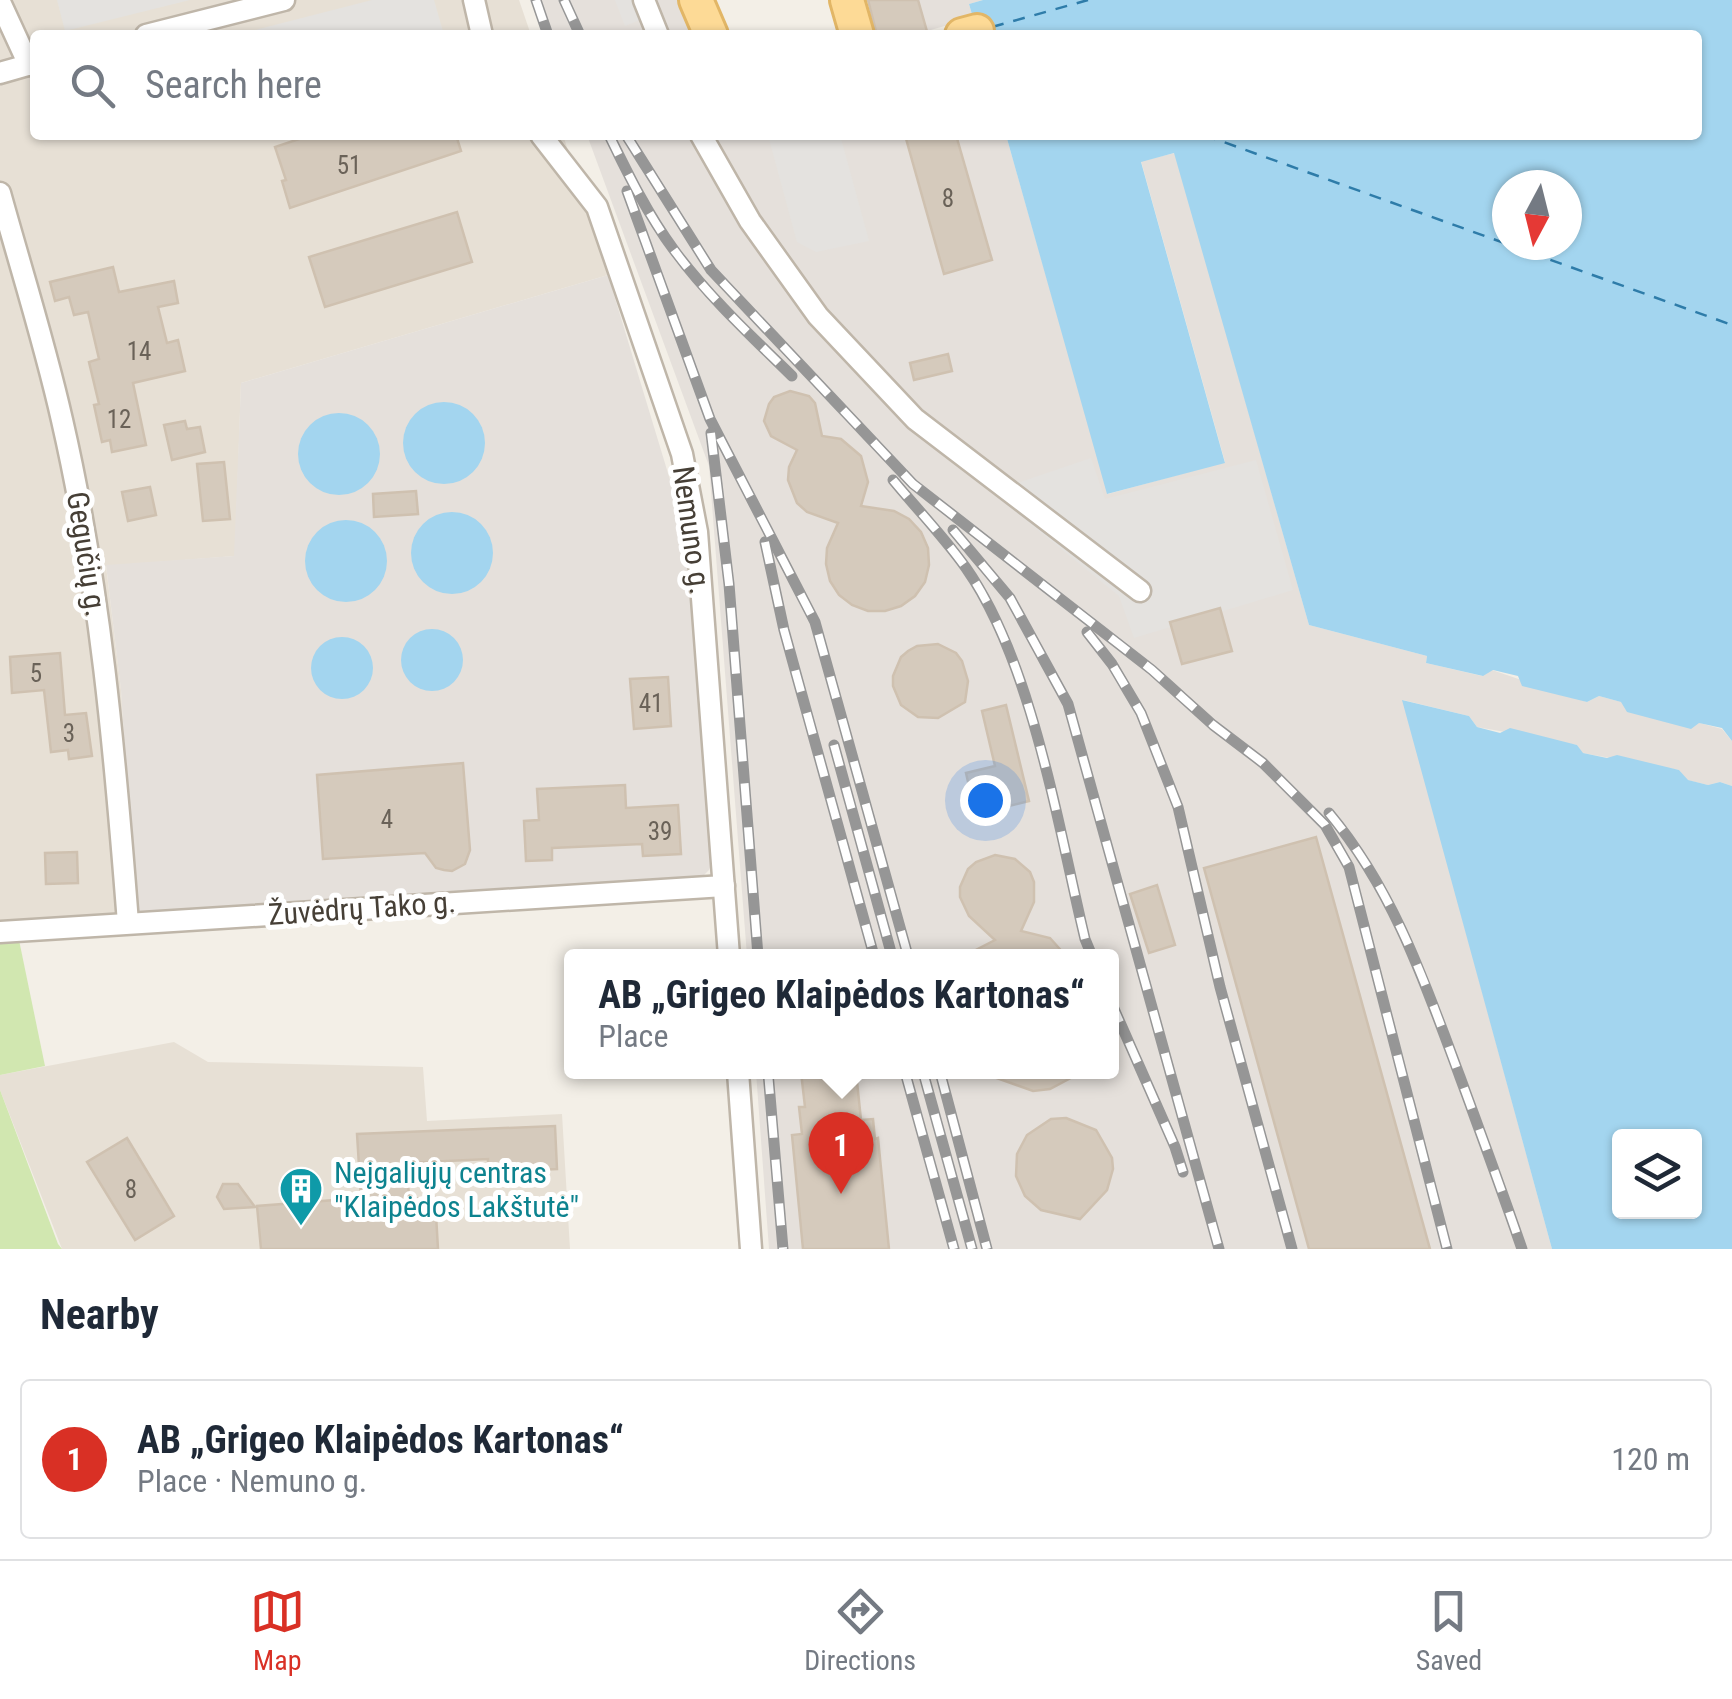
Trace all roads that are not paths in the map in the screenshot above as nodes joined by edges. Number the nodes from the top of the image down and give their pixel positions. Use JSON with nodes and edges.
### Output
{"nodes":[{"id":1,"x":284,"y":0,"type":"edge"},
{"id":2,"x":474,"y":0,"type":"edge"},
{"id":3,"x":644,"y":0,"type":"edge"},
{"id":4,"x":696,"y":0,"type":"edge"},
{"id":5,"x":847,"y":0,"type":"edge"},
{"id":6,"x":0,"y":2,"type":"edge"},
{"id":7,"x":166,"y":30,"type":"edge"},
{"id":8,"x":481,"y":30,"type":"edge"},
{"id":9,"x":656,"y":30,"type":"edge"},
{"id":10,"x":709,"y":30,"type":"edge"},
{"id":11,"x":856,"y":30,"type":"edge"},
{"id":12,"x":30,"y":60,"type":"edge"},
{"id":13,"x":30,"y":65,"type":"edge"},
{"id":14,"x":0,"y":74,"type":"edge"},
{"id":15,"x":545,"y":140,"type":"edge"},
{"id":16,"x":704,"y":140,"type":"edge"},
{"id":17,"x":0,"y":193,"type":"edge"},
{"id":18,"x":1140,"y":592,"type":"dead end"},
{"id":19,"x":724,"y":886,"type":"junction"},
{"id":20,"x":128,"y":923,"type":"junction"},
{"id":21,"x":0,"y":932,"type":"edge"},
{"id":22,"x":728,"y":949,"type":"edge"},
{"id":23,"x":739,"y":1079,"type":"edge"},
{"id":24,"x":751,"y":1249,"type":"edge"}],
"edges":[{"from":1,"to":7,"type":"street"},
{"from":2,"to":8,"type":"street"},
{"from":3,"to":9,"type":"street"},
{"from":4,"to":10,"type":"main road"},
{"from":5,"to":11,"type":"main road"},
{"from":6,"to":12,"type":"street"},
{"from":13,"to":14,"type":"street"},
{"from":15,"to":19,"type":"street","name":"Nemuno g."},
{"from":16,"to":18,"type":"street"},
{"from":17,"to":20,"type":"street","name":"Gegučių g."},
{"from":19,"to":20,"type":"street","name":"Žuvėdrų Tako g."},
{"from":19,"to":22,"type":"street","name":"Nemuno g."},
{"from":20,"to":21,"type":"street","name":"Žuvėdrų Tako g."},
{"from":23,"to":24,"type":"street"}]}
